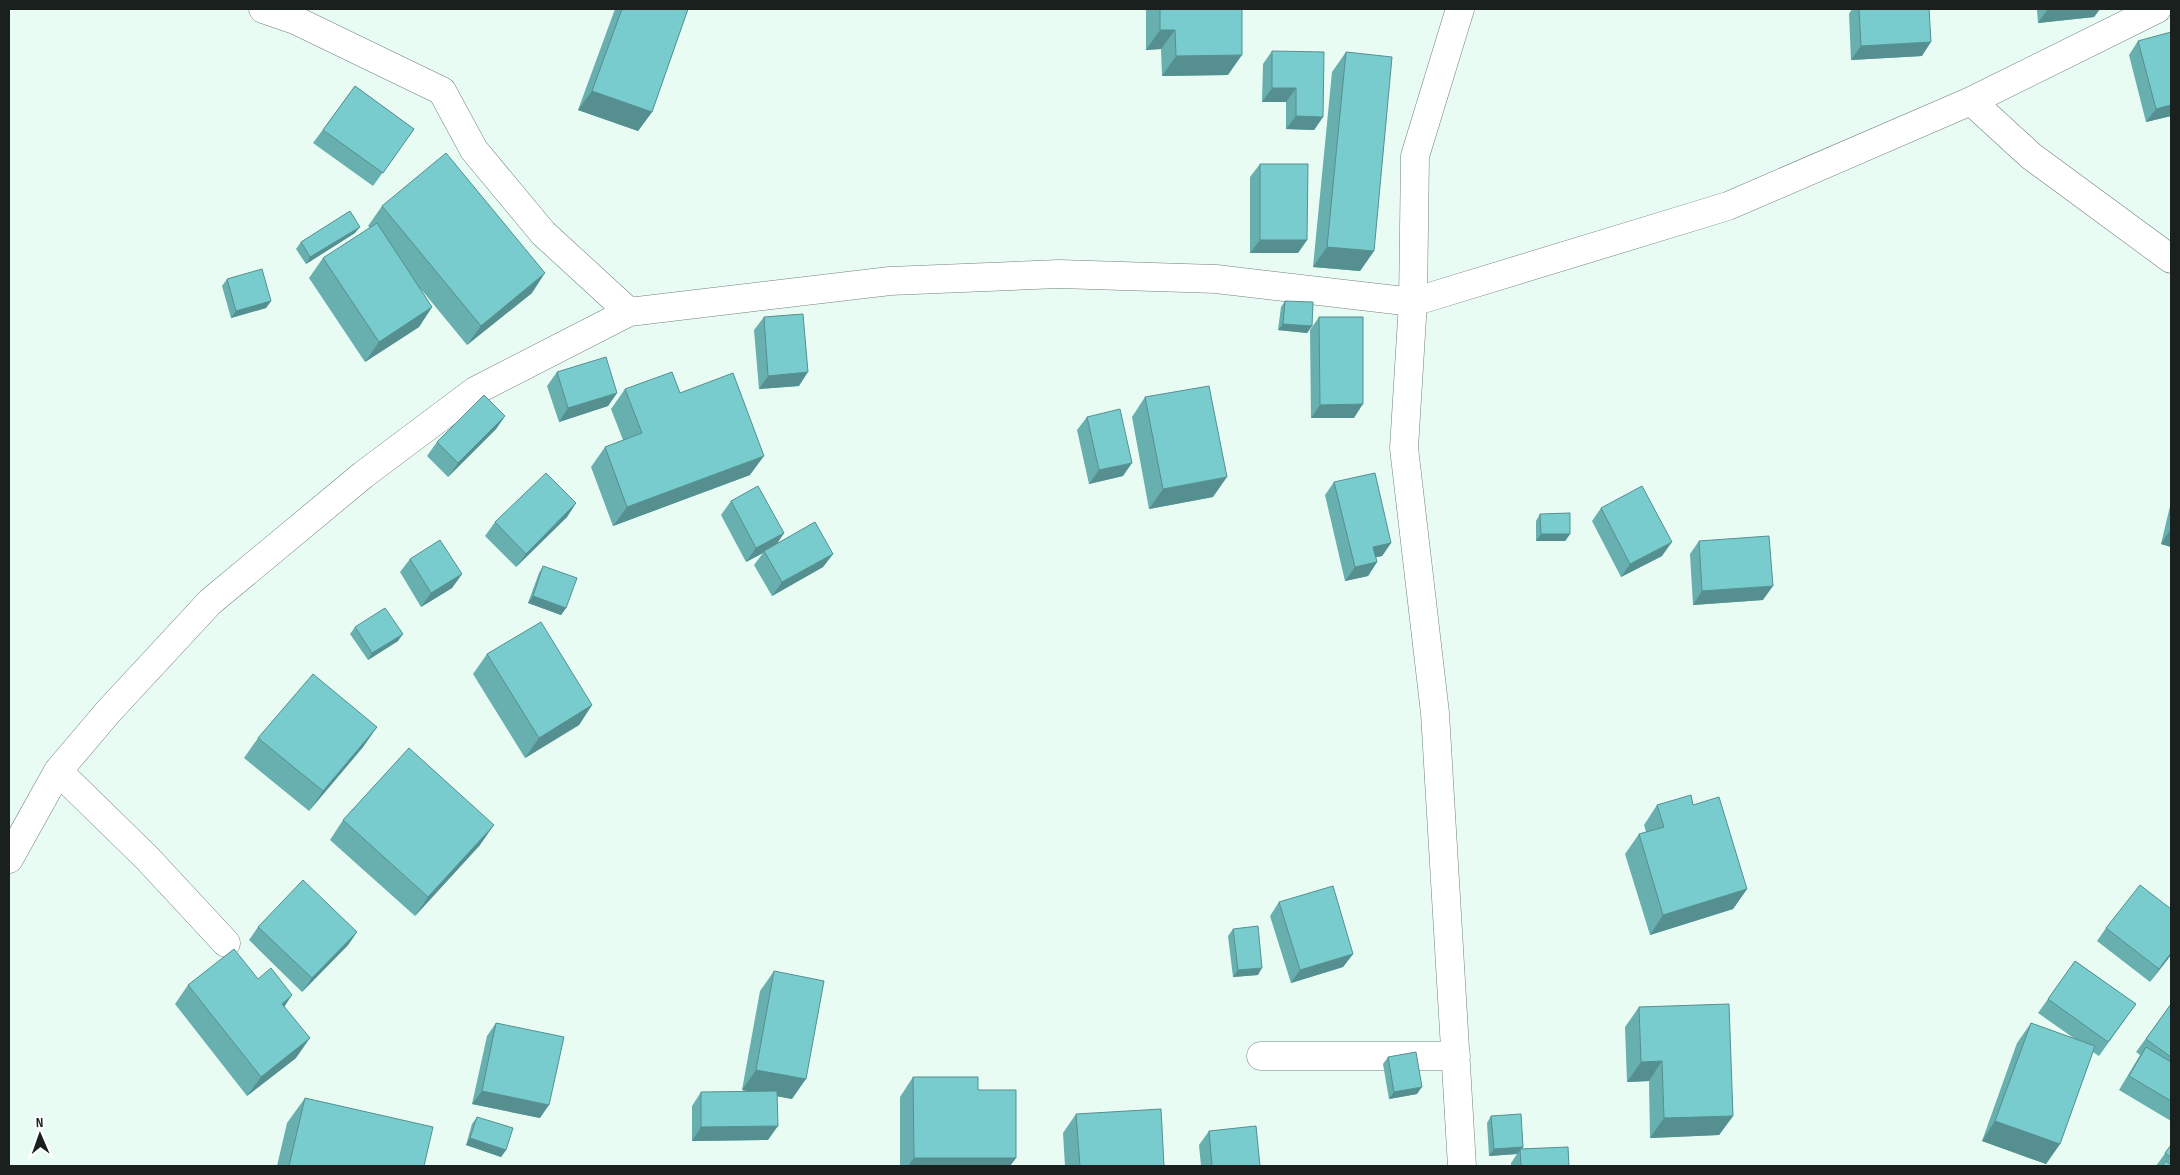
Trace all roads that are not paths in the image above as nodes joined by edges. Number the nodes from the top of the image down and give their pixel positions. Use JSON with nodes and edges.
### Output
{"nodes":[{"id":1,"x":263,"y":9,"type":"edge"},
{"id":2,"x":1460,"y":9,"type":"edge"},
{"id":3,"x":2157,"y":9,"type":"edge"},
{"id":4,"x":1971,"y":101,"type":"junction"},
{"id":5,"x":2171,"y":259,"type":"edge"},
{"id":6,"x":1413,"y":302,"type":"junction"},
{"id":7,"x":629,"y":312,"type":"junction"},
{"id":8,"x":58,"y":771,"type":"junction"},
{"id":9,"x":9,"y":859,"type":"edge"},
{"id":10,"x":226,"y":943,"type":"dead end"},
{"id":11,"x":1262,"y":1056,"type":"dead end"},
{"id":12,"x":1456,"y":1056,"type":"junction"},
{"id":13,"x":1462,"y":1166,"type":"edge"}],
"edges":[{"from":1,"to":7,"type":"street"},
{"from":2,"to":6,"type":"street"},
{"from":3,"to":4,"type":"street"},
{"from":4,"to":5,"type":"street"},
{"from":4,"to":6,"type":"street"},
{"from":6,"to":7,"type":"street"},
{"from":6,"to":12,"type":"street"},
{"from":7,"to":8,"type":"street"},
{"from":8,"to":9,"type":"street"},
{"from":8,"to":10,"type":"street"},
{"from":11,"to":12,"type":"street"},
{"from":12,"to":13,"type":"street"}]}
